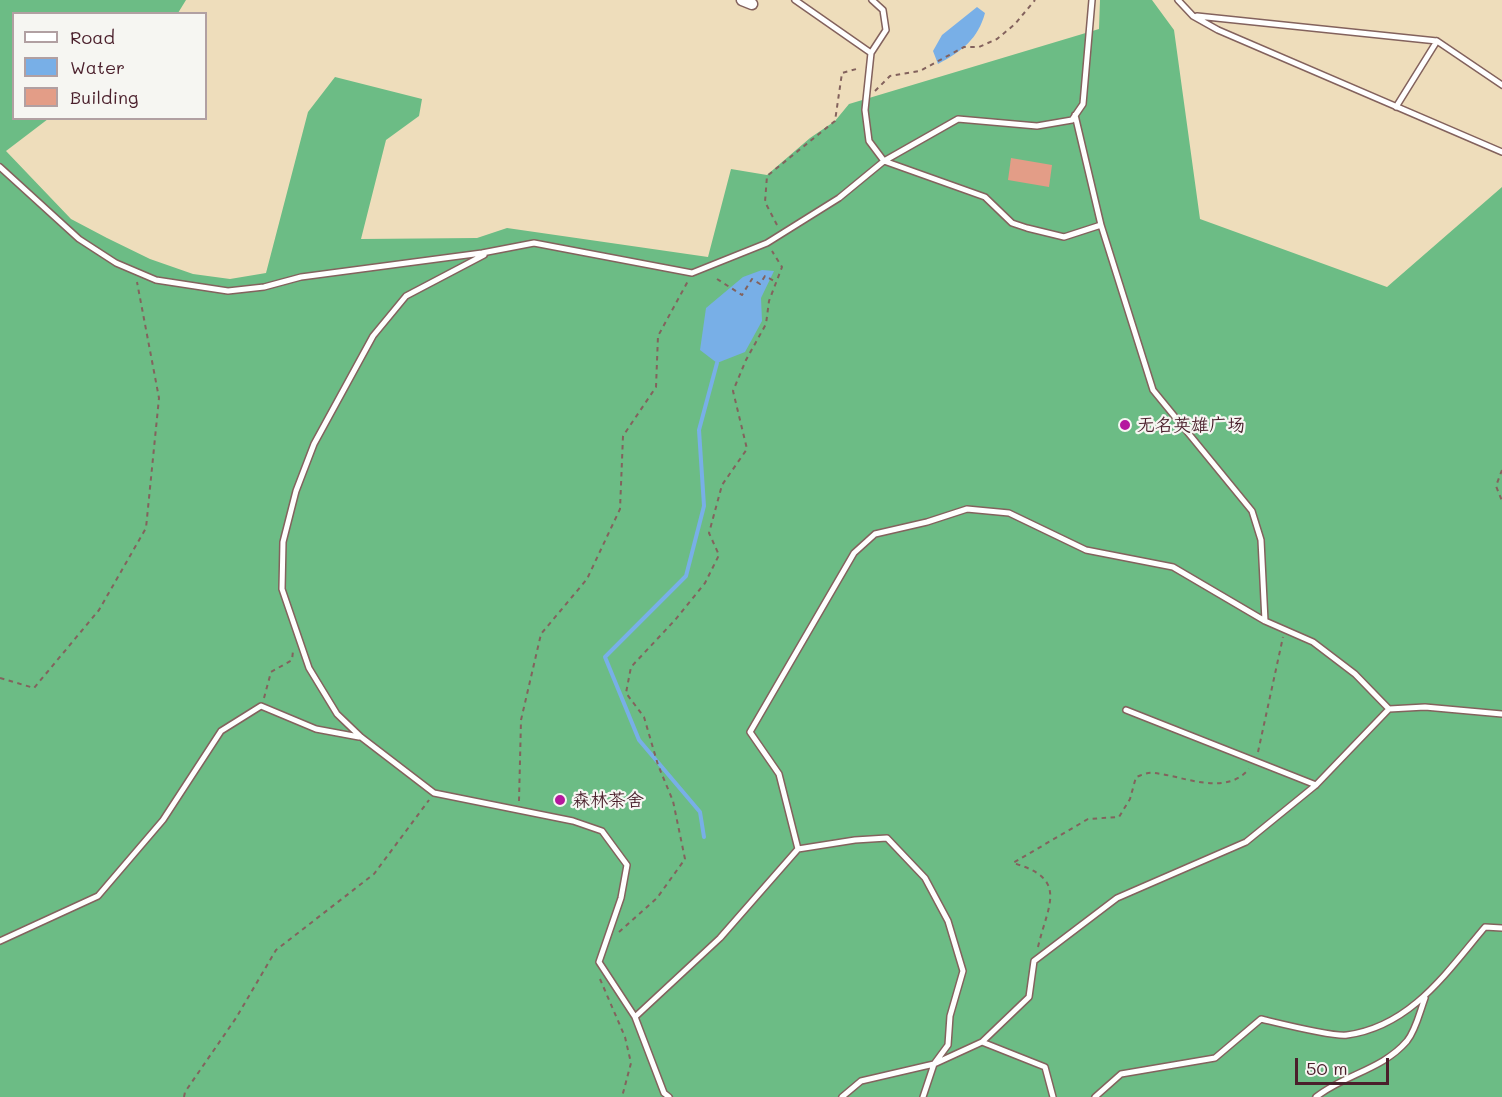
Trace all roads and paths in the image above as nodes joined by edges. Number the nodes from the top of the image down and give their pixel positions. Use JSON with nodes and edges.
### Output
{"nodes":[{"id":1,"x":795,"y":0,"type":"edge"},
{"id":2,"x":872,"y":0,"type":"edge"},
{"id":3,"x":1035,"y":0,"type":"edge"},
{"id":4,"x":1092,"y":0,"type":"edge"},
{"id":5,"x":1178,"y":0,"type":"edge"},
{"id":6,"x":1193,"y":16,"type":"junction"},
{"id":7,"x":1437,"y":41,"type":"junction"},
{"id":8,"x":871,"y":53,"type":"junction"},
{"id":9,"x":869,"y":66,"type":"junction"},
{"id":10,"x":1502,"y":84,"type":"edge"},
{"id":11,"x":867,"y":92,"type":"junction"},
{"id":12,"x":1396,"y":107,"type":"junction"},
{"id":13,"x":1075,"y":115,"type":"junction"},
{"id":14,"x":1502,"y":152,"type":"edge"},
{"id":15,"x":884,"y":161,"type":"junction"},
{"id":16,"x":0,"y":166,"type":"edge"},
{"id":17,"x":1101,"y":225,"type":"junction"},
{"id":18,"x":782,"y":233,"type":"junction"},
{"id":19,"x":767,"y":243,"type":"junction"},
{"id":20,"x":490,"y":251,"type":"junction"},
{"id":21,"x":135,"y":271,"type":"junction"},
{"id":22,"x":692,"y":273,"type":"junction"},
{"id":23,"x":717,"y":279,"type":"dead end"},
{"id":24,"x":776,"y":282,"type":"junction"},
{"id":25,"x":1172,"y":413,"type":"junction"},
{"id":26,"x":1151,"y":433,"type":"dead end"},
{"id":27,"x":1502,"y":470,"type":"edge"},
{"id":28,"x":1502,"y":501,"type":"edge"},
{"id":29,"x":1265,"y":621,"type":"junction"},
{"id":30,"x":1285,"y":630,"type":"junction"},
{"id":31,"x":296,"y":631,"type":"junction"},
{"id":32,"x":0,"y":678,"type":"edge"},
{"id":33,"x":261,"y":706,"type":"junction"},
{"id":34,"x":1389,"y":708,"type":"junction"},
{"id":35,"x":1126,"y":710,"type":"dead end"},
{"id":36,"x":1502,"y":714,"type":"edge"},
{"id":37,"x":361,"y":737,"type":"junction"},
{"id":38,"x":1256,"y":761,"type":"junction"},
{"id":39,"x":1316,"y":785,"type":"junction"},
{"id":40,"x":434,"y":793,"type":"junction"},
{"id":41,"x":518,"y":810,"type":"junction"},
{"id":42,"x":798,"y":849,"type":"junction"},
{"id":43,"x":1502,"y":928,"type":"edge"},
{"id":44,"x":0,"y":941,"type":"edge"},
{"id":45,"x":605,"y":945,"type":"junction"},
{"id":46,"x":1034,"y":961,"type":"junction"},
{"id":47,"x":599,"y":962,"type":"junction"},
{"id":48,"x":1426,"y":997,"type":"junction"},
{"id":49,"x":635,"y":1017,"type":"junction"},
{"id":50,"x":982,"y":1042,"type":"junction"},
{"id":51,"x":934,"y":1064,"type":"junction"},
{"id":52,"x":184,"y":1097,"type":"edge"},
{"id":53,"x":622,"y":1097,"type":"edge"},
{"id":54,"x":669,"y":1097,"type":"edge"},
{"id":55,"x":842,"y":1097,"type":"edge"},
{"id":56,"x":923,"y":1097,"type":"edge"},
{"id":57,"x":1053,"y":1097,"type":"edge"},
{"id":58,"x":1095,"y":1097,"type":"edge"},
{"id":59,"x":1316,"y":1097,"type":"edge"}],
"edges":[{"from":1,"to":8,"type":"lane"},
{"from":2,"to":8,"type":"lane"},
{"from":3,"to":11,"type":"path"},
{"from":4,"to":13,"type":"lane"},
{"from":5,"to":6,"type":"lane"},
{"from":6,"to":7,"type":"lane"},
{"from":6,"to":12,"type":"lane"},
{"from":7,"to":10,"type":"lane"},
{"from":7,"to":12,"type":"lane"},
{"from":8,"to":9,"type":"lane"},
{"from":9,"to":11,"type":"lane"},
{"from":9,"to":18,"type":"path"},
{"from":11,"to":15,"type":"lane"},
{"from":12,"to":14,"type":"lane"},
{"from":13,"to":15,"type":"lane"},
{"from":13,"to":17,"type":"lane"},
{"from":15,"to":17,"type":"lane"},
{"from":15,"to":18,"type":"lane"},
{"from":16,"to":21,"type":"lane"},
{"from":17,"to":25,"type":"lane"},
{"from":18,"to":19,"type":"lane"},
{"from":19,"to":22,"type":"lane"},
{"from":19,"to":24,"type":"path"},
{"from":20,"to":21,"type":"lane"},
{"from":20,"to":22,"type":"lane"},
{"from":20,"to":31,"type":"lane"},
{"from":21,"to":32,"type":"path"},
{"from":22,"to":41,"type":"path"},
{"from":23,"to":24,"type":"path"},
{"from":24,"to":45,"type":"path"},
{"from":25,"to":26,"type":"path"},
{"from":25,"to":29,"type":"lane"},
{"from":27,"to":28,"type":"path"},
{"from":29,"to":30,"type":"lane"},
{"from":29,"to":42,"type":"lane"},
{"from":30,"to":34,"type":"lane"},
{"from":30,"to":38,"type":"path"},
{"from":31,"to":33,"type":"path"},
{"from":31,"to":37,"type":"lane"},
{"from":33,"to":37,"type":"lane"},
{"from":33,"to":44,"type":"lane"},
{"from":34,"to":36,"type":"lane"},
{"from":34,"to":39,"type":"lane"},
{"from":35,"to":38,"type":"lane"},
{"from":37,"to":40,"type":"lane"},
{"from":38,"to":39,"type":"lane"},
{"from":38,"to":46,"type":"path"},
{"from":39,"to":46,"type":"lane"},
{"from":40,"to":41,"type":"lane"},
{"from":40,"to":52,"type":"path"},
{"from":41,"to":45,"type":"lane"},
{"from":42,"to":49,"type":"lane"},
{"from":42,"to":51,"type":"lane"},
{"from":43,"to":48,"type":"lane"},
{"from":45,"to":47,"type":"lane"},
{"from":46,"to":50,"type":"lane"},
{"from":47,"to":49,"type":"lane"},
{"from":47,"to":53,"type":"path"},
{"from":48,"to":58,"type":"lane"},
{"from":48,"to":59,"type":"lane"},
{"from":49,"to":54,"type":"lane"},
{"from":50,"to":51,"type":"lane"},
{"from":50,"to":57,"type":"lane"},
{"from":51,"to":55,"type":"lane"},
{"from":51,"to":56,"type":"lane"}]}
